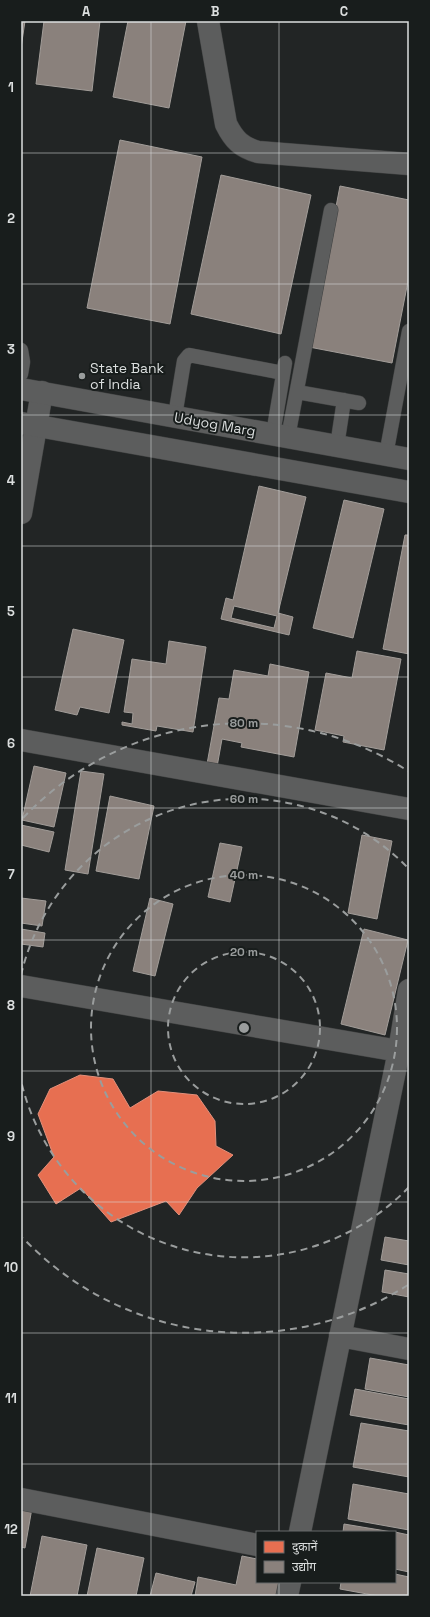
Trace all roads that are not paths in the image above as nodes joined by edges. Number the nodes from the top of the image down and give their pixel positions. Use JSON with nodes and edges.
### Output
{"nodes":[{"id":1,"x":208,"y":21,"type":"edge"},
{"id":2,"x":409,"y":164,"type":"edge"},
{"id":3,"x":331,"y":210,"type":"dead end"},
{"id":4,"x":409,"y":331,"type":"edge"},
{"id":5,"x":21,"y":350,"type":"edge"},
{"id":6,"x":21,"y":374,"type":"edge"},
{"id":7,"x":31,"y":390,"type":"edge"},
{"id":8,"x":296,"y":392,"type":"junction"},
{"id":9,"x":344,"y":400,"type":"junction"},
{"id":10,"x":359,"y":403,"type":"dead end"},
{"id":11,"x":175,"y":416,"type":"junction"},
{"id":12,"x":28,"y":425,"type":"edge"},
{"id":13,"x":280,"y":436,"type":"junction"},
{"id":14,"x":337,"y":446,"type":"junction"},
{"id":15,"x":386,"y":455,"type":"junction"},
{"id":16,"x":409,"y":459,"type":"edge"},
{"id":17,"x":409,"y":492,"type":"edge"},
{"id":18,"x":21,"y":513,"type":"edge"},
{"id":19,"x":21,"y":740,"type":"edge"},
{"id":20,"x":409,"y":809,"type":"edge"},
{"id":21,"x":21,"y":986,"type":"edge"},
{"id":22,"x":409,"y":990,"type":"edge"},
{"id":23,"x":399,"y":1051,"type":"junction"},
{"id":24,"x":340,"y":1336,"type":"junction"},
{"id":25,"x":409,"y":1348,"type":"edge"},
{"id":26,"x":21,"y":1499,"type":"edge"},
{"id":27,"x":300,"y":1531,"type":"edge"},
{"id":28,"x":256,"y":1545,"type":"edge"},
{"id":29,"x":290,"y":1583,"type":"edge"},
{"id":30,"x":287,"y":1596,"type":"edge"}],
"edges":[{"from":1,"to":2,"type":"street"},
{"from":3,"to":8,"type":"lane"},
{"from":4,"to":15,"type":"lane"},
{"from":5,"to":6,"type":"lane"},
{"from":7,"to":11,"type":"street","name":"Udyog Marg"},
{"from":7,"to":12,"type":"street"},
{"from":8,"to":9,"type":"lane"},
{"from":8,"to":13,"type":"lane"},
{"from":9,"to":10,"type":"lane"},
{"from":9,"to":14,"type":"lane"},
{"from":11,"to":13,"type":"street","name":"Udyog Marg"},
{"from":11,"to":13,"type":"lane"},
{"from":12,"to":17,"type":"street"},
{"from":12,"to":18,"type":"street"},
{"from":13,"to":14,"type":"street","name":"Udyog Marg"},
{"from":14,"to":15,"type":"street","name":"Udyog Marg"},
{"from":15,"to":16,"type":"street","name":"Udyog Marg"},
{"from":19,"to":20,"type":"street"},
{"from":21,"to":23,"type":"street"},
{"from":22,"to":23,"type":"street"},
{"from":23,"to":24,"type":"street"},
{"from":24,"to":25,"type":"street"},
{"from":24,"to":27,"type":"street"},
{"from":26,"to":28,"type":"street"},
{"from":29,"to":30,"type":"street"}]}
